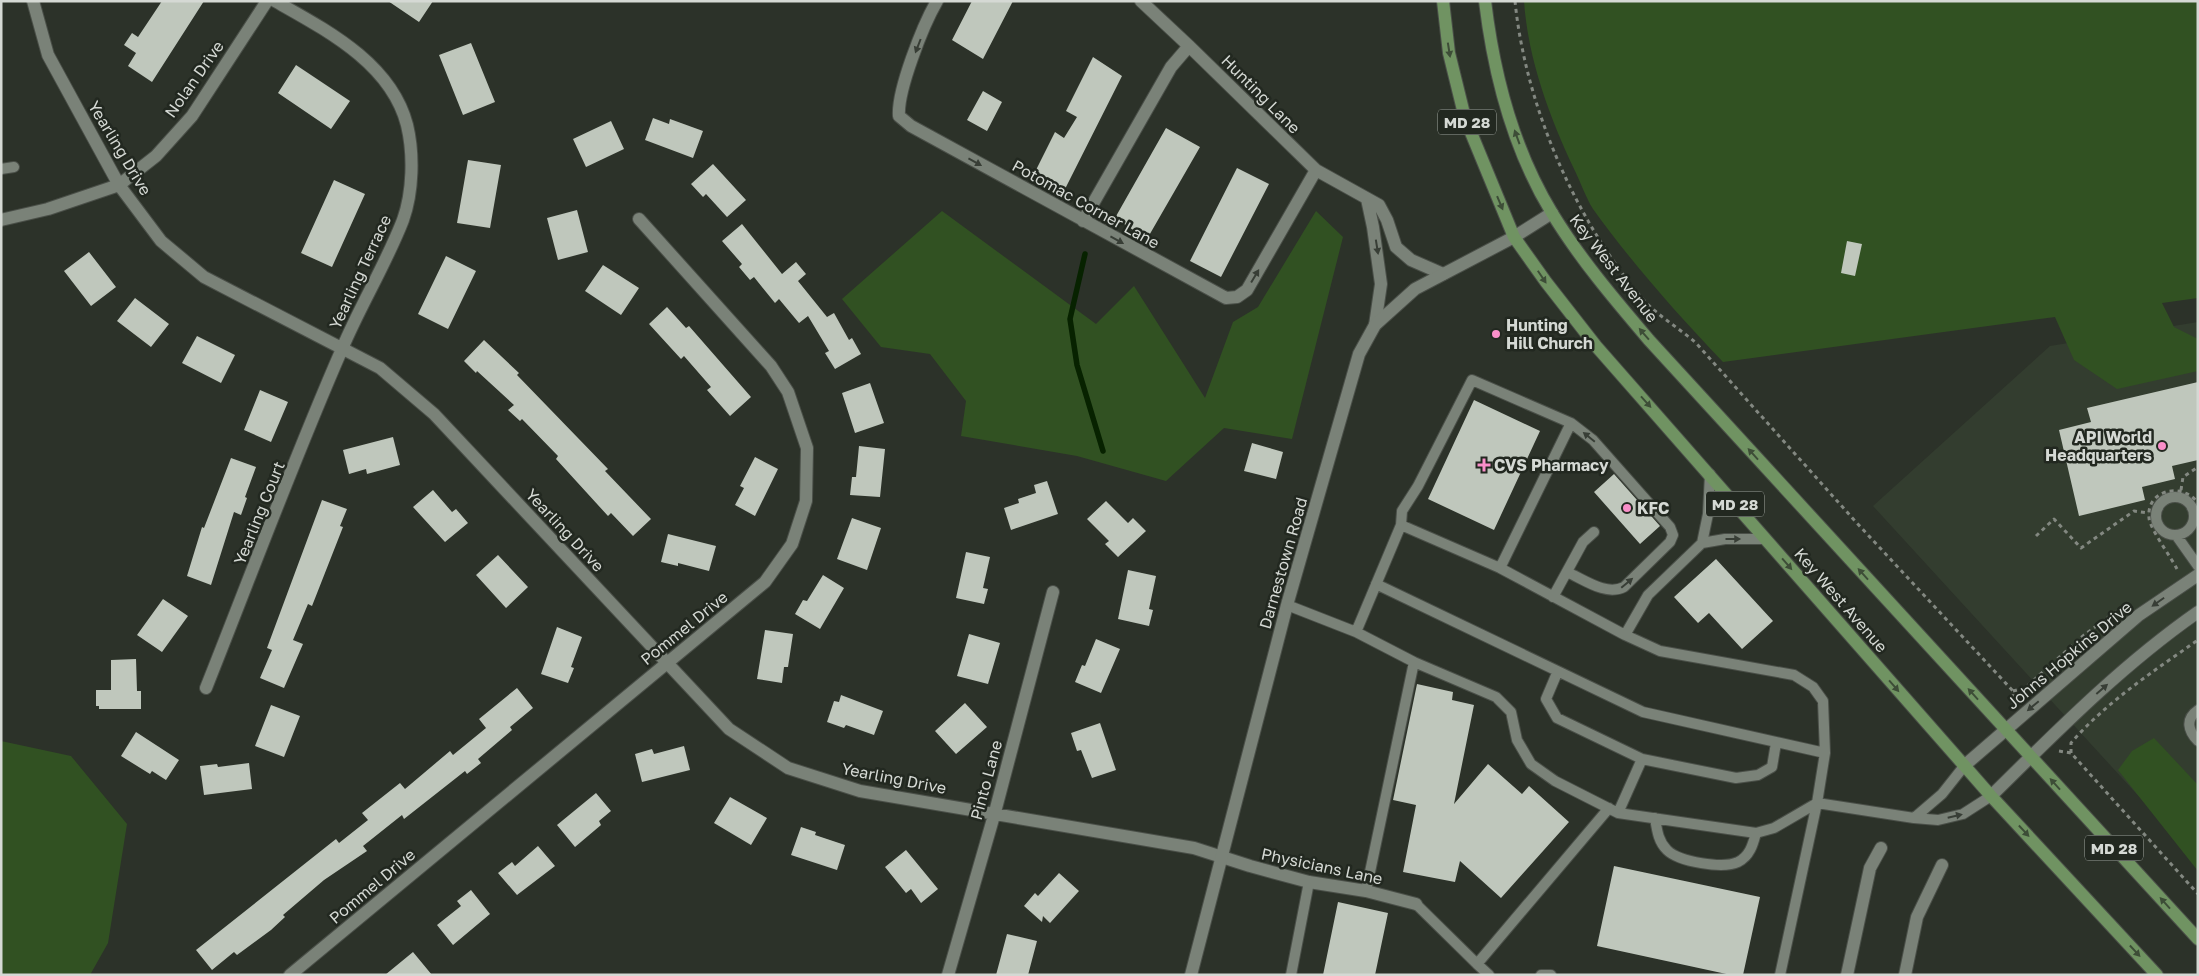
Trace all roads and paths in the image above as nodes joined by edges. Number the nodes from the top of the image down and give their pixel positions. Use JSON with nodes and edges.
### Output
{"nodes":[{"id":1,"x":33,"y":1,"type":"edge"},
{"id":2,"x":267,"y":1,"type":"edge"},
{"id":3,"x":275,"y":1,"type":"edge"},
{"id":4,"x":937,"y":1,"type":"edge"},
{"id":5,"x":1141,"y":1,"type":"edge"},
{"id":6,"x":1443,"y":1,"type":"edge"},
{"id":7,"x":1485,"y":1,"type":"edge"},
{"id":8,"x":1515,"y":1,"type":"edge"},
{"id":9,"x":1190,"y":46,"type":"junction"},
{"id":10,"x":14,"y":167,"type":"dead end"},
{"id":11,"x":1,"y":169,"type":"edge"},
{"id":12,"x":1316,"y":170,"type":"junction"},
{"id":13,"x":119,"y":185,"type":"junction"},
{"id":14,"x":1367,"y":199,"type":"junction"},
{"id":15,"x":1552,"y":213,"type":"junction"},
{"id":16,"x":639,"y":219,"type":"dead end"},
{"id":17,"x":1,"y":220,"type":"edge"},
{"id":18,"x":1083,"y":221,"type":"junction"},
{"id":19,"x":1514,"y":236,"type":"junction"},
{"id":20,"x":1442,"y":274,"type":"junction"},
{"id":21,"x":1375,"y":325,"type":"junction"},
{"id":22,"x":342,"y":349,"type":"junction"},
{"id":23,"x":1571,"y":423,"type":"junction"},
{"id":24,"x":2198,"y":467,"type":"edge"},
{"id":25,"x":1710,"y":474,"type":"junction"},
{"id":26,"x":2181,"y":490,"type":"junction"},
{"id":27,"x":2198,"y":503,"type":"edge"},
{"id":28,"x":2149,"y":513,"type":"junction"},
{"id":29,"x":1402,"y":525,"type":"junction"},
{"id":30,"x":2195,"y":527,"type":"edge"},
{"id":31,"x":1594,"y":532,"type":"dead end"},
{"id":32,"x":2176,"y":534,"type":"junction"},
{"id":33,"x":2036,"y":536,"type":"dead end"},
{"id":34,"x":1766,"y":540,"type":"junction"},
{"id":35,"x":1702,"y":543,"type":"junction"},
{"id":36,"x":2198,"y":566,"type":"edge"},
{"id":37,"x":1500,"y":568,"type":"junction"},
{"id":38,"x":2177,"y":569,"type":"dead end"},
{"id":39,"x":1567,"y":572,"type":"junction"},
{"id":40,"x":2198,"y":575,"type":"edge"},
{"id":41,"x":1376,"y":584,"type":"junction"},
{"id":42,"x":1053,"y":592,"type":"dead end"},
{"id":43,"x":1554,"y":597,"type":"junction"},
{"id":44,"x":1287,"y":605,"type":"junction"},
{"id":45,"x":2198,"y":612,"type":"edge"},
{"id":46,"x":1356,"y":632,"type":"junction"},
{"id":47,"x":1625,"y":635,"type":"junction"},
{"id":48,"x":2198,"y":640,"type":"edge"},
{"id":49,"x":1414,"y":662,"type":"junction"},
{"id":50,"x":667,"y":663,"type":"junction"},
{"id":51,"x":1557,"y":673,"type":"junction"},
{"id":52,"x":206,"y":688,"type":"dead end"},
{"id":53,"x":2198,"y":710,"type":"edge"},
{"id":54,"x":2023,"y":715,"type":"junction"},
{"id":55,"x":2006,"y":730,"type":"junction"},
{"id":56,"x":2047,"y":739,"type":"junction"},
{"id":57,"x":2198,"y":741,"type":"edge"},
{"id":58,"x":1776,"y":743,"type":"junction"},
{"id":59,"x":1825,"y":753,"type":"junction"},
{"id":60,"x":2071,"y":753,"type":"junction"},
{"id":61,"x":2030,"y":757,"type":"junction"},
{"id":62,"x":1642,"y":759,"type":"junction"},
{"id":63,"x":1964,"y":765,"type":"junction"},
{"id":64,"x":1991,"y":796,"type":"junction"},
{"id":65,"x":1817,"y":803,"type":"junction"},
{"id":66,"x":1614,"y":811,"type":"junction"},
{"id":67,"x":995,"y":812,"type":"junction"},
{"id":68,"x":1654,"y":818,"type":"junction"},
{"id":69,"x":1914,"y":818,"type":"junction"},
{"id":70,"x":1756,"y":833,"type":"junction"},
{"id":71,"x":1881,"y":848,"type":"dead end"},
{"id":72,"x":1222,"y":857,"type":"junction"},
{"id":73,"x":1942,"y":865,"type":"dead end"},
{"id":74,"x":1309,"y":882,"type":"junction"},
{"id":75,"x":1366,"y":891,"type":"junction"},
{"id":76,"x":2198,"y":894,"type":"edge"},
{"id":77,"x":1416,"y":904,"type":"joint"},
{"id":78,"x":2198,"y":939,"type":"edge"},
{"id":79,"x":1477,"y":964,"type":"junction"},
{"id":80,"x":290,"y":975,"type":"edge"},
{"id":81,"x":948,"y":975,"type":"edge"},
{"id":82,"x":1191,"y":975,"type":"edge"},
{"id":83,"x":1291,"y":975,"type":"edge"},
{"id":84,"x":1489,"y":975,"type":"edge"},
{"id":85,"x":1541,"y":975,"type":"edge"},
{"id":86,"x":1551,"y":975,"type":"edge"},
{"id":87,"x":1780,"y":975,"type":"edge"},
{"id":88,"x":1847,"y":975,"type":"edge"},
{"id":89,"x":1905,"y":975,"type":"edge"},
{"id":90,"x":2157,"y":975,"type":"edge"}],
"edges":[{"from":1,"to":13,"type":"street","name":"Yearling Drive"},
{"from":2,"to":13,"type":"street","name":"Nolan Drive"},
{"from":3,"to":22,"type":"street","name":"Yearling Terrace"},
{"from":4,"to":18,"type":"street","name":"Potomac Corner Lane","one_way":true},
{"from":5,"to":9,"type":"street","name":"Hunting Lane"},
{"from":6,"to":19,"type":"main road","number":"MD 28","one_way":true},
{"from":15,"to":7,"type":"main road","number":"MD 28","one_way":true},
{"from":8,"to":54,"type":"path"},
{"from":9,"to":12,"type":"street","name":"Hunting Lane"},
{"from":9,"to":18,"type":"street"},
{"from":10,"to":11,"type":"lane"},
{"from":12,"to":14,"type":"street","name":"Hunting Lane"},
{"from":18,"to":12,"type":"street","name":"Potomac Corner Lane","one_way":true},
{"from":13,"to":17,"type":"street","name":"Nolan Drive"},
{"from":13,"to":22,"type":"street","name":"Yearling Drive"},
{"from":14,"to":20,"type":"street","name":"Hunting Lane"},
{"from":14,"to":21,"type":"street","one_way":true},
{"from":15,"to":19,"type":"street","name":"Darnestown Road"},
{"from":55,"to":15,"type":"main road","name":"Key West Avenue","number":"MD 28","one_way":true},
{"from":16,"to":50,"type":"street","name":"Pommel Drive"},
{"from":19,"to":20,"type":"street","name":"Darnestown Road"},
{"from":19,"to":25,"type":"main road","name":"Key West Avenue","number":"MD 28","one_way":true},
{"from":20,"to":21,"type":"street","name":"Darnestown Road"},
{"from":21,"to":44,"type":"street","name":"Darnestown Road"},
{"from":22,"to":50,"type":"street","name":"Yearling Drive"},
{"from":22,"to":52,"type":"street","name":"Yearling Court"},
{"from":23,"to":29,"type":"lane"},
{"from":23,"to":37,"type":"lane"},
{"from":39,"to":23,"type":"lane","one_way":true},
{"from":24,"to":26,"type":"path"},
{"from":25,"to":34,"type":"main road","name":"Key West Avenue","number":"MD 28"},
{"from":25,"to":35,"type":"lane"},
{"from":26,"to":27,"type":"path"},
{"from":26,"to":28,"type":"path"},
{"from":28,"to":33,"type":"path"},
{"from":28,"to":38,"type":"path"},
{"from":29,"to":37,"type":"lane"},
{"from":29,"to":41,"type":"lane"},
{"from":30,"to":32,"type":"lane"},
{"from":30,"to":32,"type":"lane"},
{"from":31,"to":39,"type":"lane"},
{"from":32,"to":36,"type":"lane"},
{"from":35,"to":34,"type":"lane","one_way":true},
{"from":34,"to":63,"type":"main road","name":"Key West Avenue","number":"MD 28","one_way":true},
{"from":35,"to":47,"type":"lane"},
{"from":37,"to":43,"type":"lane"},
{"from":39,"to":43,"type":"lane"},
{"from":40,"to":54,"type":"street","name":"Johns Hopkins Drive","one_way":true},
{"from":41,"to":46,"type":"lane"},
{"from":41,"to":51,"type":"lane"},
{"from":42,"to":67,"type":"street","name":"Pinto Lane"},
{"from":43,"to":47,"type":"lane"},
{"from":44,"to":46,"type":"lane"},
{"from":44,"to":72,"type":"street","name":"Darnestown Road"},
{"from":56,"to":45,"type":"street","one_way":true},
{"from":46,"to":49,"type":"lane"},
{"from":47,"to":59,"type":"lane"},
{"from":48,"to":60,"type":"path"},
{"from":49,"to":66,"type":"lane"},
{"from":49,"to":75,"type":"lane"},
{"from":50,"to":67,"type":"street","name":"Yearling Drive"},
{"from":50,"to":80,"type":"street","name":"Pommel Drive"},
{"from":51,"to":58,"type":"lane"},
{"from":51,"to":62,"type":"lane"},
{"from":53,"to":57,"type":"lane"},
{"from":54,"to":55,"type":"street","name":"Johns Hopkins Drive"},
{"from":55,"to":61,"type":"main road","name":"Key West Avenue","number":"MD 28"},
{"from":55,"to":63,"type":"street","name":"Johns Hopkins Drive"},
{"from":56,"to":60,"type":"path"},
{"from":56,"to":61,"type":"street"},
{"from":58,"to":59,"type":"lane"},
{"from":58,"to":62,"type":"lane"},
{"from":59,"to":65,"type":"lane"},
{"from":60,"to":76,"type":"path"},
{"from":61,"to":64,"type":"street"},
{"from":78,"to":61,"type":"main road","name":"Key West Avenue","number":"MD 28","one_way":true},
{"from":62,"to":66,"type":"lane"},
{"from":63,"to":64,"type":"main road","name":"Key West Avenue","number":"MD 28"},
{"from":63,"to":69,"type":"lane"},
{"from":69,"to":64,"type":"lane","one_way":true},
{"from":64,"to":90,"type":"main road","name":"Key West Avenue","number":"MD 28","one_way":true},
{"from":65,"to":69,"type":"lane"},
{"from":65,"to":70,"type":"lane"},
{"from":65,"to":87,"type":"lane"},
{"from":66,"to":68,"type":"lane"},
{"from":66,"to":79,"type":"lane"},
{"from":67,"to":72,"type":"street","name":"Yearling Drive"},
{"from":67,"to":81,"type":"street","name":"Pinto Lane"},
{"from":68,"to":70,"type":"lane"},
{"from":68,"to":70,"type":"lane"},
{"from":71,"to":88,"type":"street"},
{"from":72,"to":74,"type":"street","name":"Physicians Lane"},
{"from":72,"to":82,"type":"street","name":"Darnestown Road"},
{"from":73,"to":89,"type":"street"},
{"from":74,"to":75,"type":"street","name":"Physicians Lane"},
{"from":74,"to":83,"type":"lane"},
{"from":75,"to":77,"type":"street","name":"Physicians Lane"},
{"from":77,"to":79,"type":"lane"},
{"from":79,"to":84,"type":"lane"},
{"from":85,"to":86,"type":"lane"}]}
